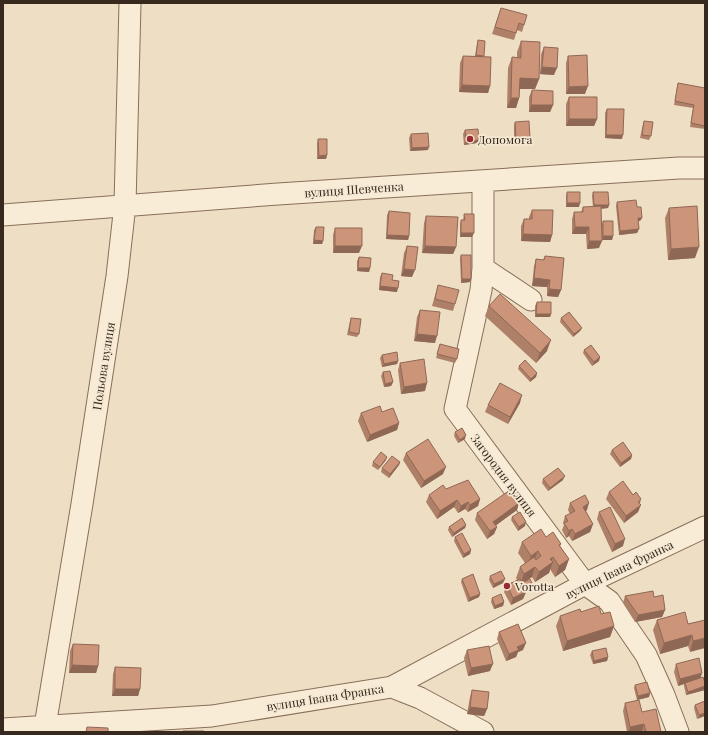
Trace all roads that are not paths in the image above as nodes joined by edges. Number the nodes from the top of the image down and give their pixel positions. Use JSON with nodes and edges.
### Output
{"nodes":[{"id":1,"x":130,"y":3,"type":"edge"},
{"id":2,"x":705,"y":168,"type":"edge"},
{"id":3,"x":483,"y":181,"type":"junction"},
{"id":4,"x":125,"y":205,"type":"junction"},
{"id":5,"x":3,"y":215,"type":"edge"},
{"id":6,"x":483,"y":268,"type":"junction"},
{"id":7,"x":531,"y":300,"type":"dead end"},
{"id":8,"x":705,"y":527,"type":"edge"},
{"id":9,"x":585,"y":584,"type":"junction"},
{"id":10,"x":392,"y":686,"type":"junction"},
{"id":11,"x":213,"y":724,"type":"edge"},
{"id":12,"x":45,"y":726,"type":"junction"},
{"id":13,"x":3,"y":729,"type":"edge"},
{"id":14,"x":483,"y":732,"type":"edge"},
{"id":15,"x":678,"y":732,"type":"edge"}],
"edges":[{"from":1,"to":4,"type":"street","name":"Польова вулиця"},
{"from":2,"to":3,"type":"street","name":"вулиця Шевченка"},
{"from":3,"to":4,"type":"street","name":"вулиця Шевченка"},
{"from":3,"to":6,"type":"street","name":"Загородня вулиця"},
{"from":4,"to":5,"type":"street","name":"вулиця Шевченка"},
{"from":4,"to":12,"type":"street","name":"Польова вулиця"},
{"from":6,"to":7,"type":"street"},
{"from":6,"to":9,"type":"street","name":"Загородня вулиця"},
{"from":8,"to":9,"type":"street","name":"вулиця Івана Франка"},
{"from":9,"to":10,"type":"street","name":"вулиця Івана Франка"},
{"from":9,"to":15,"type":"street","name":"Загородня вулиця"},
{"from":10,"to":11,"type":"street","name":"вулиця Івана Франка"},
{"from":10,"to":14,"type":"street"},
{"from":11,"to":12,"type":"street","name":"вулиця Івана Франка"},
{"from":12,"to":13,"type":"street","name":"вулиця Івана Франка"}]}
